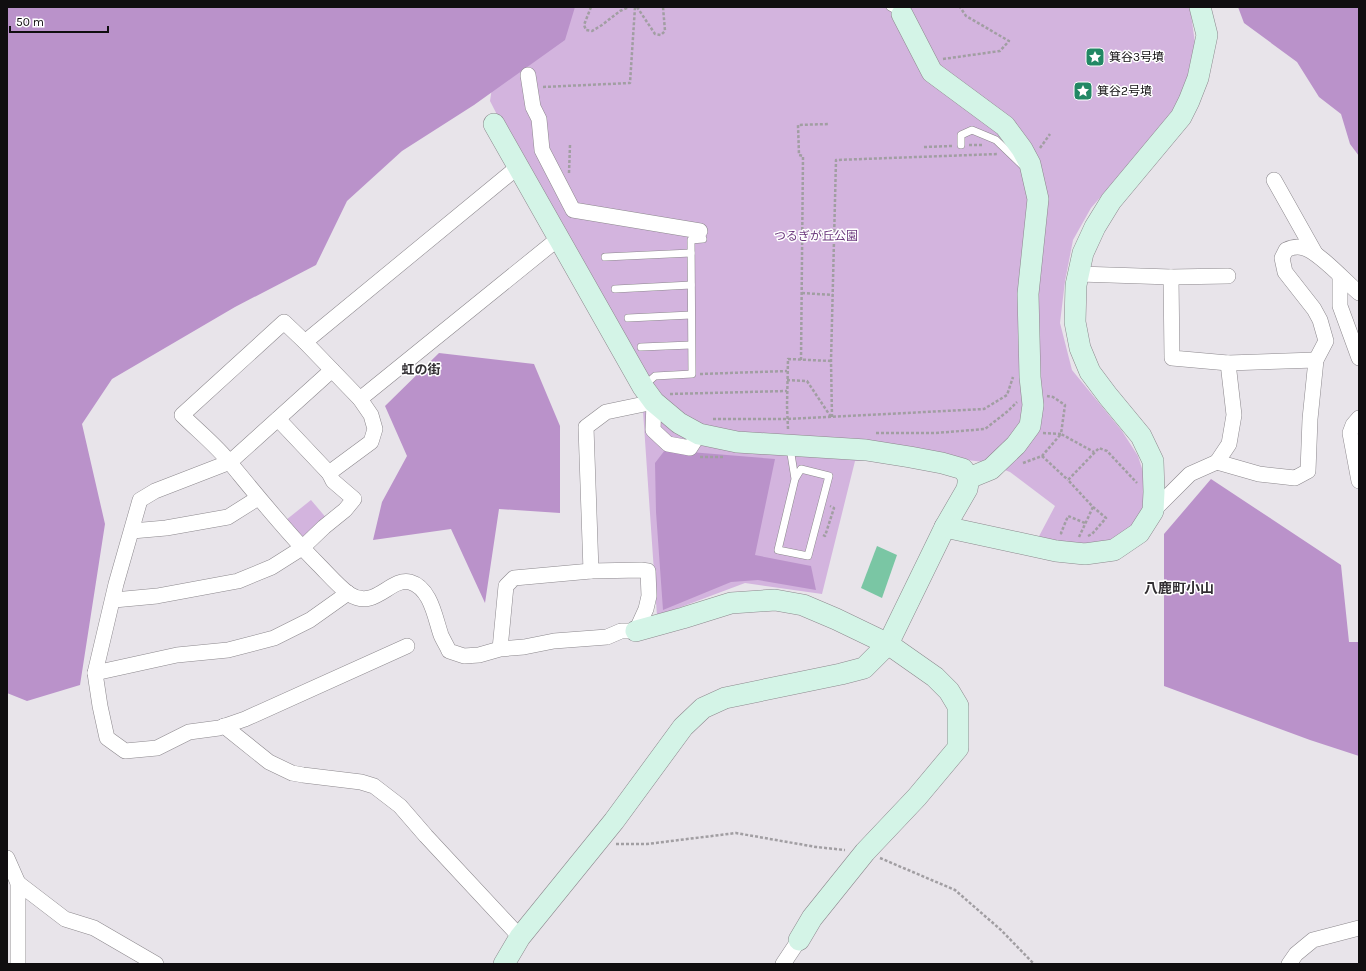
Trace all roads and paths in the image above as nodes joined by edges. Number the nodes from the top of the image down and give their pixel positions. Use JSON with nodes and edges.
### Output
{"nodes":[{"id":1,"x":591,"y":7,"type":"edge"},
{"id":2,"x":629,"y":7,"type":"edge"},
{"id":3,"x":636,"y":7,"type":"edge"},
{"id":4,"x":663,"y":7,"type":"edge"},
{"id":5,"x":960,"y":7,"type":"edge"},
{"id":6,"x":1200,"y":7,"type":"edge"},
{"id":7,"x":896,"y":10,"type":"edge"},
{"id":8,"x":927,"y":62,"type":"junction"},
{"id":9,"x":529,"y":81,"type":"joint"},
{"id":10,"x":494,"y":124,"type":"dead end"},
{"id":11,"x":829,"y":124,"type":"dead end"},
{"id":12,"x":961,"y":146,"type":"joint"},
{"id":13,"x":924,"y":147,"type":"dead end"},
{"id":14,"x":1009,"y":154,"type":"junction"},
{"id":15,"x":518,"y":166,"type":"junction"},
{"id":16,"x":1032,"y":175,"type":"junction"},
{"id":17,"x":1274,"y":180,"type":"dead end"},
{"id":18,"x":700,"y":230,"type":"joint"},
{"id":19,"x":802,"y":232,"type":"junction"},
{"id":20,"x":834,"y":236,"type":"junction"},
{"id":21,"x":559,"y":238,"type":"junction"},
{"id":22,"x":691,"y":253,"type":"junction"},
{"id":23,"x":1315,"y":253,"type":"junction"},
{"id":24,"x":605,"y":257,"type":"dead end"},
{"id":25,"x":1079,"y":274,"type":"junction"},
{"id":26,"x":1228,"y":276,"type":"dead end"},
{"id":27,"x":1340,"y":276,"type":"junction"},
{"id":28,"x":1171,"y":277,"type":"junction"},
{"id":29,"x":691,"y":285,"type":"junction"},
{"id":30,"x":615,"y":288,"type":"dead end"},
{"id":31,"x":802,"y":293,"type":"junction"},
{"id":32,"x":1359,"y":293,"type":"edge"},
{"id":33,"x":833,"y":295,"type":"junction"},
{"id":34,"x":691,"y":315,"type":"junction"},
{"id":35,"x":628,"y":318,"type":"dead end"},
{"id":36,"x":305,"y":342,"type":"junction"},
{"id":37,"x":691,"y":345,"type":"junction"},
{"id":38,"x":641,"y":347,"type":"dead end"},
{"id":39,"x":1359,"y":358,"type":"edge"},
{"id":40,"x":801,"y":360,"type":"junction"},
{"id":41,"x":1316,"y":360,"type":"junction"},
{"id":42,"x":831,"y":361,"type":"junction"},
{"id":43,"x":1228,"y":363,"type":"junction"},
{"id":44,"x":332,"y":370,"type":"junction"},
{"id":45,"x":787,"y":371,"type":"junction"},
{"id":46,"x":692,"y":374,"type":"junction"},
{"id":47,"x":787,"y":380,"type":"junction"},
{"id":48,"x":1026,"y":383,"type":"junction"},
{"id":49,"x":786,"y":391,"type":"junction"},
{"id":50,"x":649,"y":395,"type":"junction"},
{"id":51,"x":360,"y":398,"type":"junction"},
{"id":52,"x":832,"y":417,"type":"junction"},
{"id":53,"x":1359,"y":418,"type":"edge"},
{"id":54,"x":278,"y":419,"type":"junction"},
{"id":55,"x":788,"y":419,"type":"junction"},
{"id":56,"x":705,"y":427,"type":"junction"},
{"id":57,"x":875,"y":433,"type":"dead end"},
{"id":58,"x":1061,"y":434,"type":"junction"},
{"id":59,"x":789,"y":446,"type":"junction"},
{"id":60,"x":1094,"y":452,"type":"junction"},
{"id":61,"x":230,"y":462,"type":"junction"},
{"id":62,"x":1217,"y":462,"type":"junction"},
{"id":63,"x":329,"y":474,"type":"junction"},
{"id":64,"x":970,"y":478,"type":"junction"},
{"id":65,"x":795,"y":479,"type":"junction"},
{"id":66,"x":1068,"y":480,"type":"junction"},
{"id":67,"x":1359,"y":481,"type":"edge"},
{"id":68,"x":1138,"y":484,"type":"dead end"},
{"id":69,"x":258,"y":498,"type":"junction"},
{"id":70,"x":1092,"y":506,"type":"junction"},
{"id":71,"x":1153,"y":511,"type":"junction"},
{"id":72,"x":1085,"y":523,"type":"junction"},
{"id":73,"x":945,"y":527,"type":"junction"},
{"id":74,"x":132,"y":531,"type":"junction"},
{"id":75,"x":1071,"y":544,"type":"junction"},
{"id":76,"x":302,"y":548,"type":"junction"},
{"id":77,"x":591,"y":571,"type":"junction"},
{"id":78,"x":348,"y":593,"type":"junction"},
{"id":79,"x":114,"y":600,"type":"junction"},
{"id":80,"x":636,"y":631,"type":"junction"},
{"id":81,"x":888,"y":644,"type":"junction"},
{"id":82,"x":407,"y":646,"type":"dead end"},
{"id":83,"x":500,"y":649,"type":"junction"},
{"id":84,"x":95,"y":673,"type":"junction"},
{"id":85,"x":224,"y":726,"type":"junction"},
{"id":86,"x":596,"y":844,"type":"junction"},
{"id":87,"x":865,"y":852,"type":"junction"},
{"id":88,"x":7,"y":858,"type":"edge"},
{"id":89,"x":12,"y":884,"type":"edge"},
{"id":90,"x":1359,"y":928,"type":"edge"},
{"id":91,"x":520,"y":937,"type":"junction"},
{"id":92,"x":799,"y":940,"type":"joint"},
{"id":93,"x":18,"y":964,"type":"edge"},
{"id":94,"x":156,"y":964,"type":"edge"},
{"id":95,"x":504,"y":964,"type":"edge"},
{"id":96,"x":783,"y":964,"type":"edge"},
{"id":97,"x":1034,"y":964,"type":"edge"},
{"id":98,"x":1289,"y":964,"type":"edge"}],
"edges":[{"from":1,"to":2,"type":"path"},
{"from":3,"to":4,"type":"path"},
{"from":3,"to":9,"type":"path"},
{"from":5,"to":8,"type":"path"},
{"from":6,"to":25,"type":"street"},
{"from":7,"to":8,"type":"street"},
{"from":8,"to":16,"type":"street"},
{"from":9,"to":18,"type":"street"},
{"from":10,"to":15,"type":"street"},
{"from":11,"to":19,"type":"path"},
{"from":12,"to":13,"type":"path"},
{"from":12,"to":14,"type":"lane"},
{"from":14,"to":16,"type":"lane"},
{"from":14,"to":20,"type":"path"},
{"from":15,"to":21,"type":"street"},
{"from":15,"to":36,"type":"street"},
{"from":16,"to":48,"type":"street"},
{"from":17,"to":23,"type":"street"},
{"from":18,"to":22,"type":"lane"},
{"from":19,"to":20,"type":"path"},
{"from":19,"to":31,"type":"path"},
{"from":20,"to":33,"type":"path"},
{"from":21,"to":50,"type":"street"},
{"from":21,"to":51,"type":"street"},
{"from":22,"to":24,"type":"lane"},
{"from":22,"to":29,"type":"lane"},
{"from":23,"to":27,"type":"street"},
{"from":23,"to":41,"type":"street"},
{"from":25,"to":28,"type":"street"},
{"from":25,"to":71,"type":"street"},
{"from":26,"to":28,"type":"street"},
{"from":27,"to":32,"type":"street"},
{"from":27,"to":39,"type":"street"},
{"from":28,"to":43,"type":"street"},
{"from":29,"to":30,"type":"lane"},
{"from":29,"to":34,"type":"lane"},
{"from":31,"to":33,"type":"path"},
{"from":31,"to":40,"type":"path"},
{"from":33,"to":42,"type":"path"},
{"from":34,"to":35,"type":"lane"},
{"from":34,"to":37,"type":"lane"},
{"from":36,"to":44,"type":"street"},
{"from":36,"to":61,"type":"street"},
{"from":37,"to":38,"type":"lane"},
{"from":37,"to":46,"type":"lane"},
{"from":40,"to":42,"type":"path"},
{"from":40,"to":45,"type":"path"},
{"from":41,"to":43,"type":"street"},
{"from":41,"to":62,"type":"street"},
{"from":42,"to":52,"type":"path"},
{"from":43,"to":62,"type":"street"},
{"from":44,"to":51,"type":"street"},
{"from":44,"to":54,"type":"street"},
{"from":45,"to":46,"type":"path"},
{"from":45,"to":47,"type":"path"},
{"from":46,"to":50,"type":"lane"},
{"from":47,"to":49,"type":"path"},
{"from":47,"to":52,"type":"path"},
{"from":48,"to":52,"type":"path"},
{"from":48,"to":57,"type":"path"},
{"from":48,"to":58,"type":"path"},
{"from":48,"to":64,"type":"street"},
{"from":49,"to":50,"type":"path"},
{"from":49,"to":55,"type":"path"},
{"from":50,"to":56,"type":"street"},
{"from":50,"to":77,"type":"street"},
{"from":51,"to":63,"type":"street"},
{"from":52,"to":55,"type":"path"},
{"from":53,"to":67,"type":"street"},
{"from":54,"to":61,"type":"street"},
{"from":54,"to":63,"type":"street"},
{"from":55,"to":56,"type":"path"},
{"from":55,"to":59,"type":"path"},
{"from":56,"to":59,"type":"street"},
{"from":58,"to":60,"type":"path"},
{"from":58,"to":66,"type":"path"},
{"from":59,"to":64,"type":"street"},
{"from":59,"to":65,"type":"lane"},
{"from":60,"to":66,"type":"path"},
{"from":60,"to":68,"type":"path"},
{"from":61,"to":69,"type":"street"},
{"from":61,"to":74,"type":"street"},
{"from":62,"to":71,"type":"street"},
{"from":63,"to":76,"type":"street"},
{"from":64,"to":73,"type":"street"},
{"from":65,"to":65,"type":"lane"},
{"from":66,"to":70,"type":"path"},
{"from":69,"to":74,"type":"street"},
{"from":69,"to":76,"type":"street"},
{"from":70,"to":72,"type":"path"},
{"from":70,"to":75,"type":"path"},
{"from":71,"to":75,"type":"street"},
{"from":72,"to":75,"type":"path"},
{"from":72,"to":75,"type":"path"},
{"from":73,"to":75,"type":"street"},
{"from":73,"to":81,"type":"street"},
{"from":74,"to":79,"type":"street"},
{"from":76,"to":78,"type":"street"},
{"from":76,"to":79,"type":"street"},
{"from":77,"to":80,"type":"street"},
{"from":77,"to":83,"type":"street"},
{"from":78,"to":83,"type":"street"},
{"from":78,"to":84,"type":"street"},
{"from":79,"to":84,"type":"street"},
{"from":80,"to":81,"type":"street"},
{"from":80,"to":83,"type":"street"},
{"from":81,"to":86,"type":"street"},
{"from":81,"to":87,"type":"street"},
{"from":82,"to":85,"type":"street"},
{"from":84,"to":85,"type":"street"},
{"from":85,"to":91,"type":"street"},
{"from":86,"to":87,"type":"path"},
{"from":86,"to":91,"type":"street"},
{"from":87,"to":92,"type":"street"},
{"from":87,"to":97,"type":"path"},
{"from":88,"to":89,"type":"street"},
{"from":89,"to":93,"type":"street"},
{"from":89,"to":94,"type":"street"},
{"from":90,"to":98,"type":"street"},
{"from":91,"to":95,"type":"street"},
{"from":92,"to":96,"type":"street"}]}
